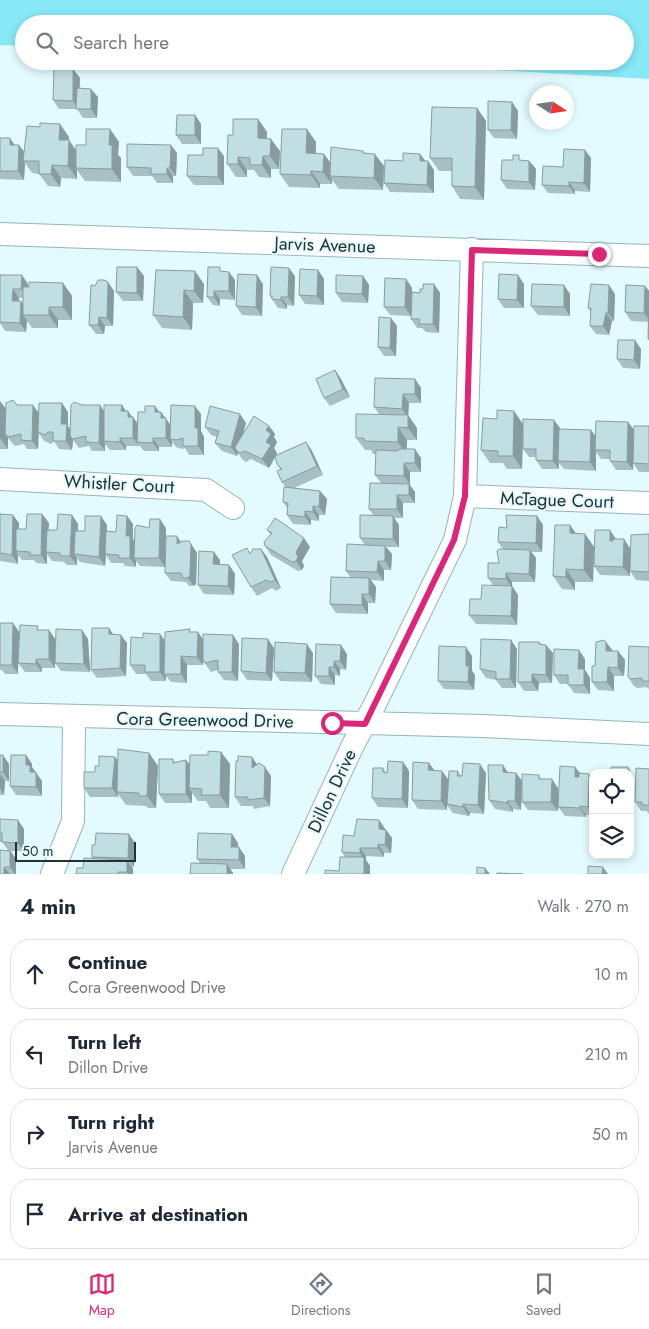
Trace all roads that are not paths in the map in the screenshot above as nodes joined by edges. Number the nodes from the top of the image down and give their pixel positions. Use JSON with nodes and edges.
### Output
{"nodes":[{"id":1,"x":0,"y":234,"type":"edge"},
{"id":2,"x":472,"y":250,"type":"junction"},
{"id":3,"x":649,"y":256,"type":"edge"},
{"id":4,"x":0,"y":479,"type":"edge"},
{"id":5,"x":465,"y":496,"type":"junction"},
{"id":6,"x":649,"y":503,"type":"edge"},
{"id":7,"x":233,"y":508,"type":"dead end"},
{"id":8,"x":0,"y":714,"type":"edge"},
{"id":9,"x":74,"y":717,"type":"junction"},
{"id":10,"x":365,"y":724,"type":"junction"},
{"id":11,"x":649,"y":734,"type":"edge"},
{"id":12,"x":52,"y":874,"type":"edge"},
{"id":13,"x":292,"y":874,"type":"edge"}],
"edges":[{"from":1,"to":2,"type":"street","name":"Jarvis Avenue"},
{"from":2,"to":3,"type":"street","name":"Jarvis Avenue"},
{"from":2,"to":5,"type":"street","name":"Dillon Drive"},
{"from":4,"to":7,"type":"street","name":"Whistler Court"},
{"from":5,"to":6,"type":"street","name":"McTague Court"},
{"from":5,"to":10,"type":"street","name":"Dillon Drive"},
{"from":8,"to":9,"type":"street","name":"Cora Greenwood Drive"},
{"from":9,"to":10,"type":"street","name":"Cora Greenwood Drive"},
{"from":9,"to":12,"type":"street"},
{"from":10,"to":11,"type":"street","name":"Cora Greenwood Drive"},
{"from":10,"to":13,"type":"street","name":"Dillon Drive"}]}
